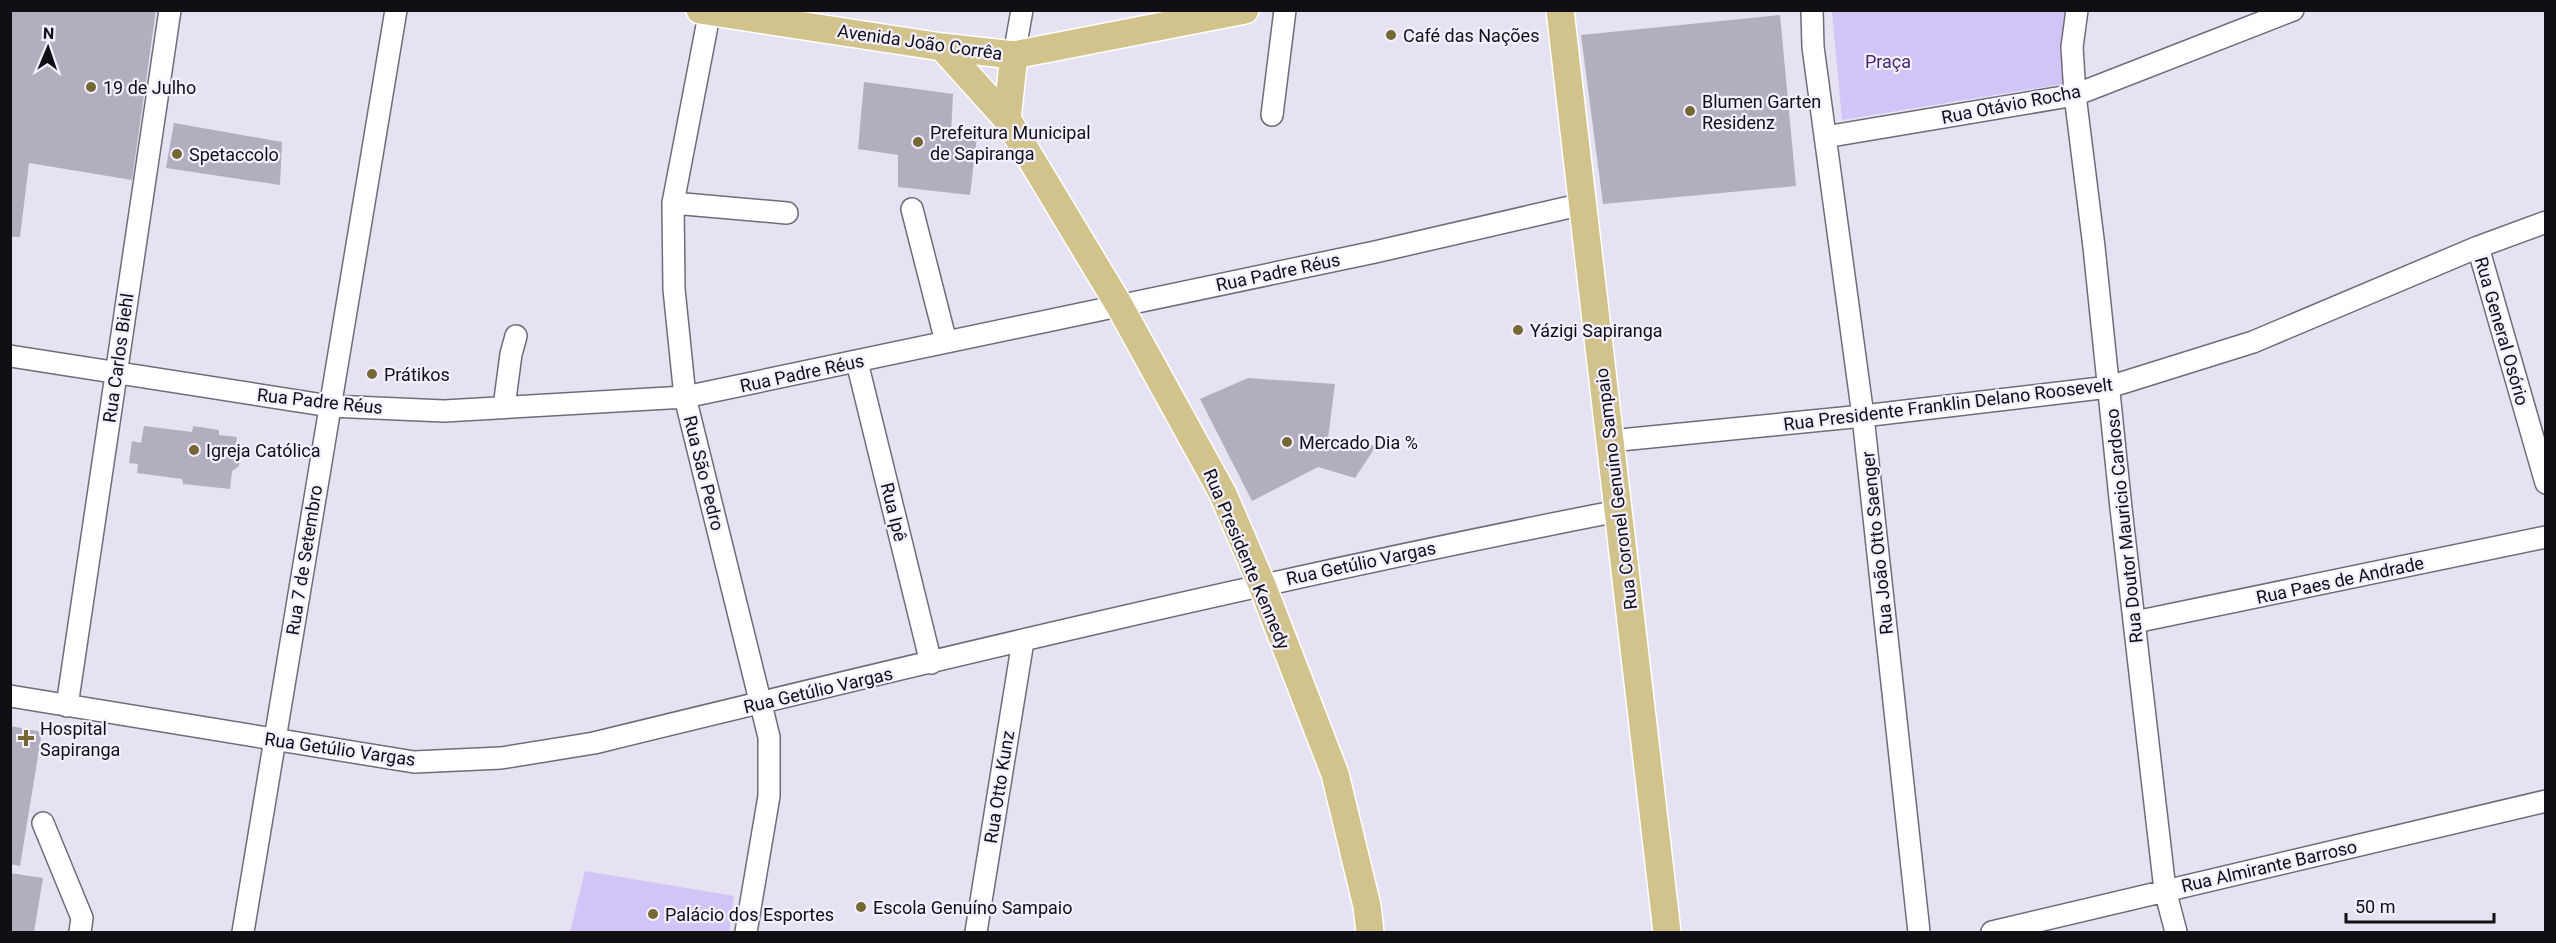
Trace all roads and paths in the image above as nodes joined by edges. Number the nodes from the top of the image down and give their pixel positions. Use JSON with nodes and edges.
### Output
{"nodes":[{"id":1,"x":170,"y":10,"type":"edge"},
{"id":2,"x":396,"y":10,"type":"edge"},
{"id":3,"x":1022,"y":10,"type":"edge"},
{"id":4,"x":1245,"y":10,"type":"edge"},
{"id":5,"x":1285,"y":10,"type":"edge"},
{"id":6,"x":1560,"y":10,"type":"edge"},
{"id":7,"x":1812,"y":10,"type":"edge"},
{"id":8,"x":2077,"y":10,"type":"edge"},
{"id":9,"x":2293,"y":10,"type":"edge"},
{"id":10,"x":706,"y":11,"type":"edge"},
{"id":11,"x":942,"y":47,"type":"junction"},
{"id":12,"x":1014,"y":55,"type":"junction"},
{"id":13,"x":2075,"y":95,"type":"junction"},
{"id":14,"x":1272,"y":115,"type":"dead end"},
{"id":15,"x":1007,"y":118,"type":"junction"},
{"id":16,"x":1825,"y":137,"type":"junction"},
{"id":17,"x":673,"y":203,"type":"junction"},
{"id":18,"x":1583,"y":204,"type":"junction"},
{"id":19,"x":912,"y":209,"type":"dead end"},
{"id":20,"x":787,"y":213,"type":"dead end"},
{"id":21,"x":2546,"y":222,"type":"edge"},
{"id":22,"x":2478,"y":247,"type":"junction"},
{"id":23,"x":1119,"y":304,"type":"junction"},
{"id":24,"x":516,"y":336,"type":"dead end"},
{"id":25,"x":946,"y":342,"type":"junction"},
{"id":26,"x":10,"y":356,"type":"edge"},
{"id":27,"x":856,"y":362,"type":"junction"},
{"id":28,"x":116,"y":373,"type":"junction"},
{"id":29,"x":2109,"y":387,"type":"junction"},
{"id":30,"x":685,"y":397,"type":"junction"},
{"id":31,"x":330,"y":406,"type":"junction"},
{"id":32,"x":504,"y":407,"type":"junction"},
{"id":33,"x":1863,"y":416,"type":"junction"},
{"id":34,"x":1610,"y":441,"type":"junction"},
{"id":35,"x":2546,"y":483,"type":"edge"},
{"id":36,"x":1618,"y":511,"type":"junction"},
{"id":37,"x":2546,"y":537,"type":"edge"},
{"id":38,"x":1262,"y":585,"type":"junction"},
{"id":39,"x":2135,"y":622,"type":"junction"},
{"id":40,"x":1023,"y":641,"type":"junction"},
{"id":41,"x":931,"y":663,"type":"junction"},
{"id":42,"x":10,"y":696,"type":"edge"},
{"id":43,"x":762,"y":702,"type":"junction"},
{"id":44,"x":67,"y":706,"type":"junction"},
{"id":45,"x":274,"y":740,"type":"junction"},
{"id":46,"x":2546,"y":801,"type":"edge"},
{"id":47,"x":43,"y":823,"type":"dead end"},
{"id":48,"x":2165,"y":890,"type":"junction"},
{"id":49,"x":80,"y":933,"type":"edge"},
{"id":50,"x":243,"y":933,"type":"edge"},
{"id":51,"x":746,"y":933,"type":"edge"},
{"id":52,"x":976,"y":933,"type":"edge"},
{"id":53,"x":1370,"y":933,"type":"edge"},
{"id":54,"x":1667,"y":933,"type":"edge"},
{"id":55,"x":1919,"y":933,"type":"edge"},
{"id":56,"x":1992,"y":933,"type":"edge"},
{"id":57,"x":2176,"y":933,"type":"edge"}],
"edges":[{"from":1,"to":28,"type":"street","name":"Rua Carlos Biehl"},
{"from":2,"to":31,"type":"street","name":"Rua 7 de Setembro"},
{"from":3,"to":12,"type":"street"},
{"from":4,"to":12,"type":"main road","name":"Avenida João Corrêa"},
{"from":5,"to":14,"type":"street"},
{"from":6,"to":18,"type":"main road","name":"Rua Coronel Genuíno Sampaio"},
{"from":7,"to":16,"type":"street","name":"Rua João Otto Saenger"},
{"from":8,"to":13,"type":"street","name":"Rua Doutor Mauricio Cardoso"},
{"from":9,"to":13,"type":"street","name":"Rua Otávio Rocha"},
{"from":10,"to":11,"type":"main road","name":"Avenida João Corrêa"},
{"from":10,"to":17,"type":"street","name":"Rua São Pedro"},
{"from":11,"to":12,"type":"main road","name":"Avenida João Corrêa"},
{"from":11,"to":15,"type":"main road","name":"Rua Presidente Kennedy"},
{"from":12,"to":15,"type":"main road"},
{"from":13,"to":16,"type":"street","name":"Rua Otávio Rocha"},
{"from":13,"to":29,"type":"street","name":"Rua Doutor Mauricio Cardoso"},
{"from":15,"to":23,"type":"main road","name":"Rua Presidente Kennedy"},
{"from":16,"to":33,"type":"street","name":"Rua João Otto Saenger"},
{"from":17,"to":20,"type":"street"},
{"from":17,"to":30,"type":"street","name":"Rua São Pedro"},
{"from":18,"to":23,"type":"street","name":"Rua Padre Réus"},
{"from":18,"to":34,"type":"main road","name":"Rua Coronel Genuíno Sampaio"},
{"from":19,"to":25,"type":"street"},
{"from":21,"to":22,"type":"street","name":"Rua Presidente Franklin Delano Roosevelt"},
{"from":22,"to":29,"type":"street","name":"Rua Presidente Franklin Delano Roosevelt"},
{"from":22,"to":35,"type":"street","name":"Rua General Osório"},
{"from":23,"to":25,"type":"street","name":"Rua Padre Réus"},
{"from":23,"to":38,"type":"main road","name":"Rua Presidente Kennedy"},
{"from":24,"to":32,"type":"street"},
{"from":25,"to":27,"type":"street","name":"Rua Padre Réus"},
{"from":26,"to":28,"type":"street","name":"Rua Padre Réus"},
{"from":27,"to":30,"type":"street","name":"Rua Padre Réus"},
{"from":27,"to":41,"type":"street","name":"Rua Ipê"},
{"from":28,"to":31,"type":"street","name":"Rua Padre Réus"},
{"from":28,"to":44,"type":"street","name":"Rua Carlos Biehl"},
{"from":29,"to":33,"type":"street","name":"Rua Presidente Franklin Delano Roosevelt"},
{"from":29,"to":39,"type":"street","name":"Rua Doutor Mauricio Cardoso"},
{"from":30,"to":32,"type":"street","name":"Rua Padre Réus"},
{"from":30,"to":43,"type":"street","name":"Rua São Pedro"},
{"from":31,"to":32,"type":"street","name":"Rua Padre Réus"},
{"from":31,"to":45,"type":"street","name":"Rua 7 de Setembro"},
{"from":33,"to":34,"type":"street","name":"Rua Presidente Franklin Delano Roosevelt"},
{"from":33,"to":55,"type":"street","name":"Rua João Otto Saenger"},
{"from":34,"to":36,"type":"main road","name":"Rua Coronel Genuíno Sampaio"},
{"from":36,"to":38,"type":"street","name":"Rua Getúlio Vargas"},
{"from":36,"to":54,"type":"main road","name":"Rua Coronel Genuíno Sampaio"},
{"from":37,"to":39,"type":"street","name":"Rua Paes de Andrade"},
{"from":38,"to":40,"type":"street","name":"Rua Getúlio Vargas"},
{"from":38,"to":53,"type":"main road","name":"Rua Presidente Kennedy"},
{"from":39,"to":48,"type":"street","name":"Rua Doutor Mauricio Cardoso"},
{"from":40,"to":41,"type":"street","name":"Rua Getúlio Vargas"},
{"from":40,"to":52,"type":"street","name":"Rua Otto Kunz"},
{"from":41,"to":43,"type":"street","name":"Rua Getúlio Vargas"},
{"from":42,"to":44,"type":"street","name":"Rua Getúlio Vargas"},
{"from":43,"to":45,"type":"street","name":"Rua Getúlio Vargas"},
{"from":43,"to":51,"type":"street","name":"Rua São Pedro"},
{"from":44,"to":45,"type":"street","name":"Rua Getúlio Vargas"},
{"from":45,"to":50,"type":"street","name":"Rua 7 de Setembro"},
{"from":46,"to":48,"type":"street","name":"Rua Almirante Barroso"},
{"from":47,"to":49,"type":"street"},
{"from":48,"to":56,"type":"street","name":"Rua Almirante Barroso"},
{"from":48,"to":57,"type":"street","name":"Rua Doutor Mauricio Cardoso"}]}
